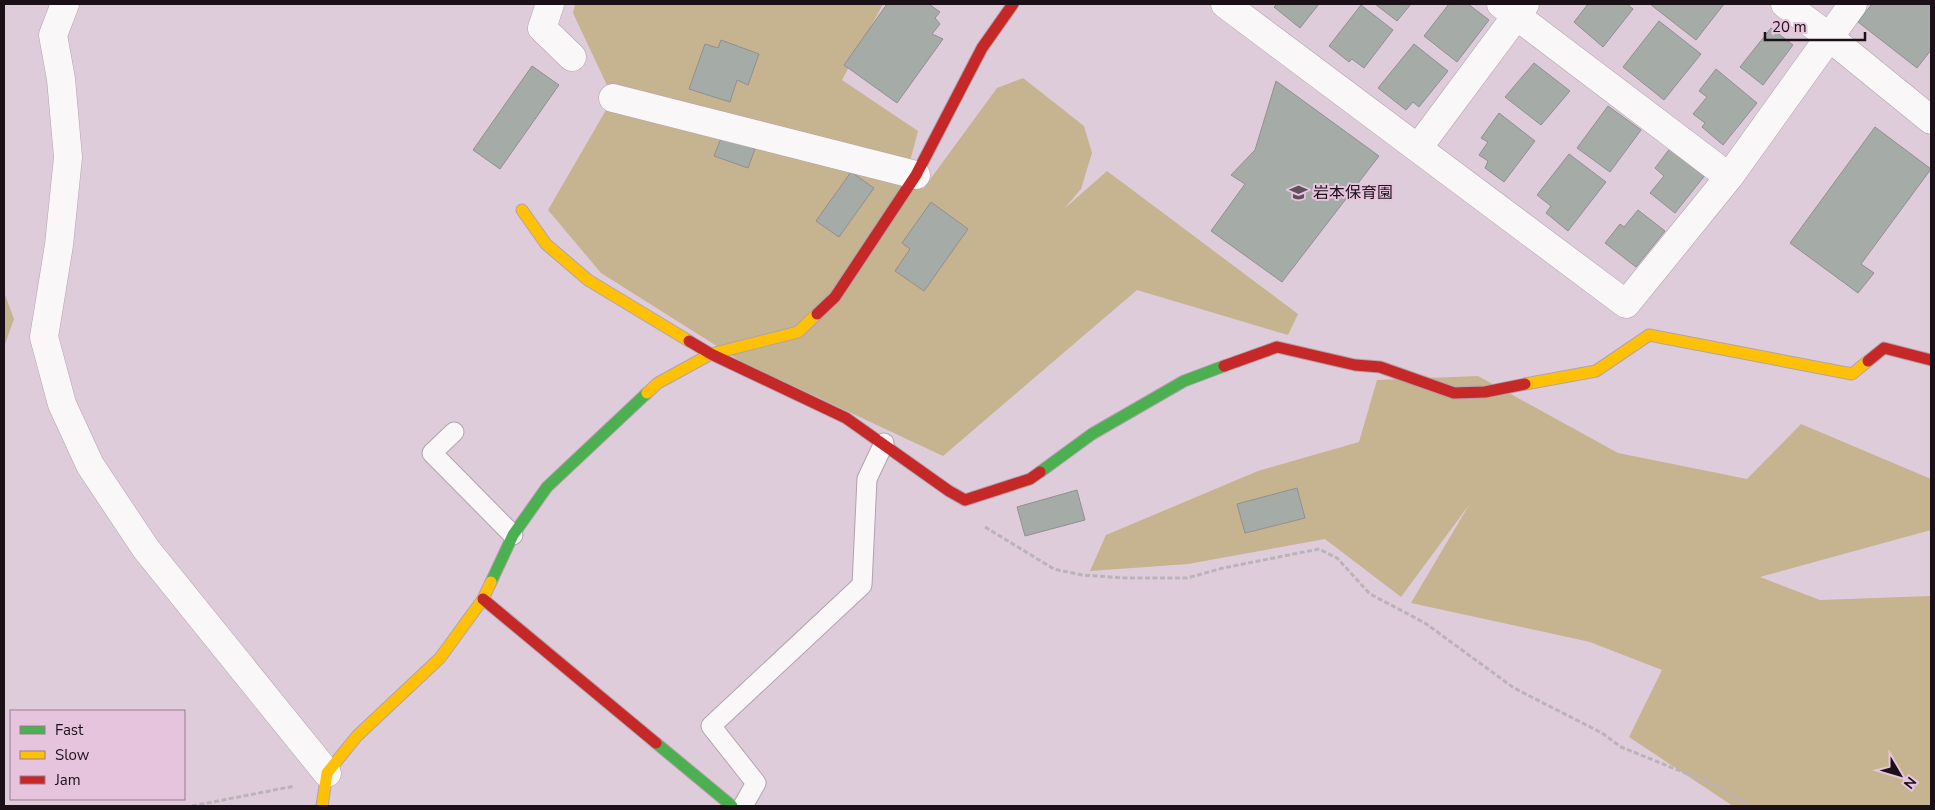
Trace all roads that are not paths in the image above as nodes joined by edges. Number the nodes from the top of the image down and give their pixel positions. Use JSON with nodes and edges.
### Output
{"nodes":[{"id":1,"x":65,"y":4,"type":"edge"},
{"id":2,"x":550,"y":4,"type":"edge"},
{"id":3,"x":1013,"y":4,"type":"edge"},
{"id":4,"x":1225,"y":4,"type":"edge"},
{"id":5,"x":1785,"y":4,"type":"edge"},
{"id":6,"x":1853,"y":4,"type":"edge"},
{"id":7,"x":1514,"y":8,"type":"edge"},
{"id":8,"x":1829,"y":37,"type":"junction"},
{"id":9,"x":572,"y":57,"type":"dead end"},
{"id":10,"x":613,"y":98,"type":"dead end"},
{"id":11,"x":1931,"y":120,"type":"edge"},
{"id":12,"x":1418,"y":148,"type":"junction"},
{"id":13,"x":916,"y":174,"type":"junction"},
{"id":14,"x":1729,"y":177,"type":"junction"},
{"id":15,"x":522,"y":210,"type":"dead end"},
{"id":16,"x":711,"y":354,"type":"junction"},
{"id":17,"x":1931,"y":360,"type":"edge"},
{"id":18,"x":454,"y":432,"type":"dead end"},
{"id":19,"x":884,"y":443,"type":"junction"},
{"id":20,"x":513,"y":535,"type":"junction"},
{"id":21,"x":483,"y":599,"type":"junction"},
{"id":22,"x":327,"y":773,"type":"junction"},
{"id":23,"x":322,"y":806,"type":"edge"},
{"id":24,"x":732,"y":806,"type":"edge"},
{"id":25,"x":743,"y":806,"type":"edge"}],
"edges":[{"from":1,"to":22,"type":"street"},
{"from":2,"to":9,"type":"street"},
{"from":3,"to":13,"type":"street"},
{"from":4,"to":12,"type":"street"},
{"from":5,"to":8,"type":"street"},
{"from":6,"to":8,"type":"street"},
{"from":7,"to":12,"type":"street"},
{"from":7,"to":14,"type":"street"},
{"from":8,"to":11,"type":"street"},
{"from":8,"to":14,"type":"street"},
{"from":10,"to":13,"type":"street"},
{"from":12,"to":14,"type":"street"},
{"from":13,"to":16,"type":"street"},
{"from":15,"to":16,"type":"street"},
{"from":16,"to":19,"type":"street"},
{"from":16,"to":20,"type":"street"},
{"from":17,"to":19,"type":"street"},
{"from":18,"to":20,"type":"lane"},
{"from":19,"to":25,"type":"lane"},
{"from":20,"to":21,"type":"street"},
{"from":21,"to":22,"type":"street"},
{"from":21,"to":24,"type":"street"},
{"from":22,"to":23,"type":"street"}]}
